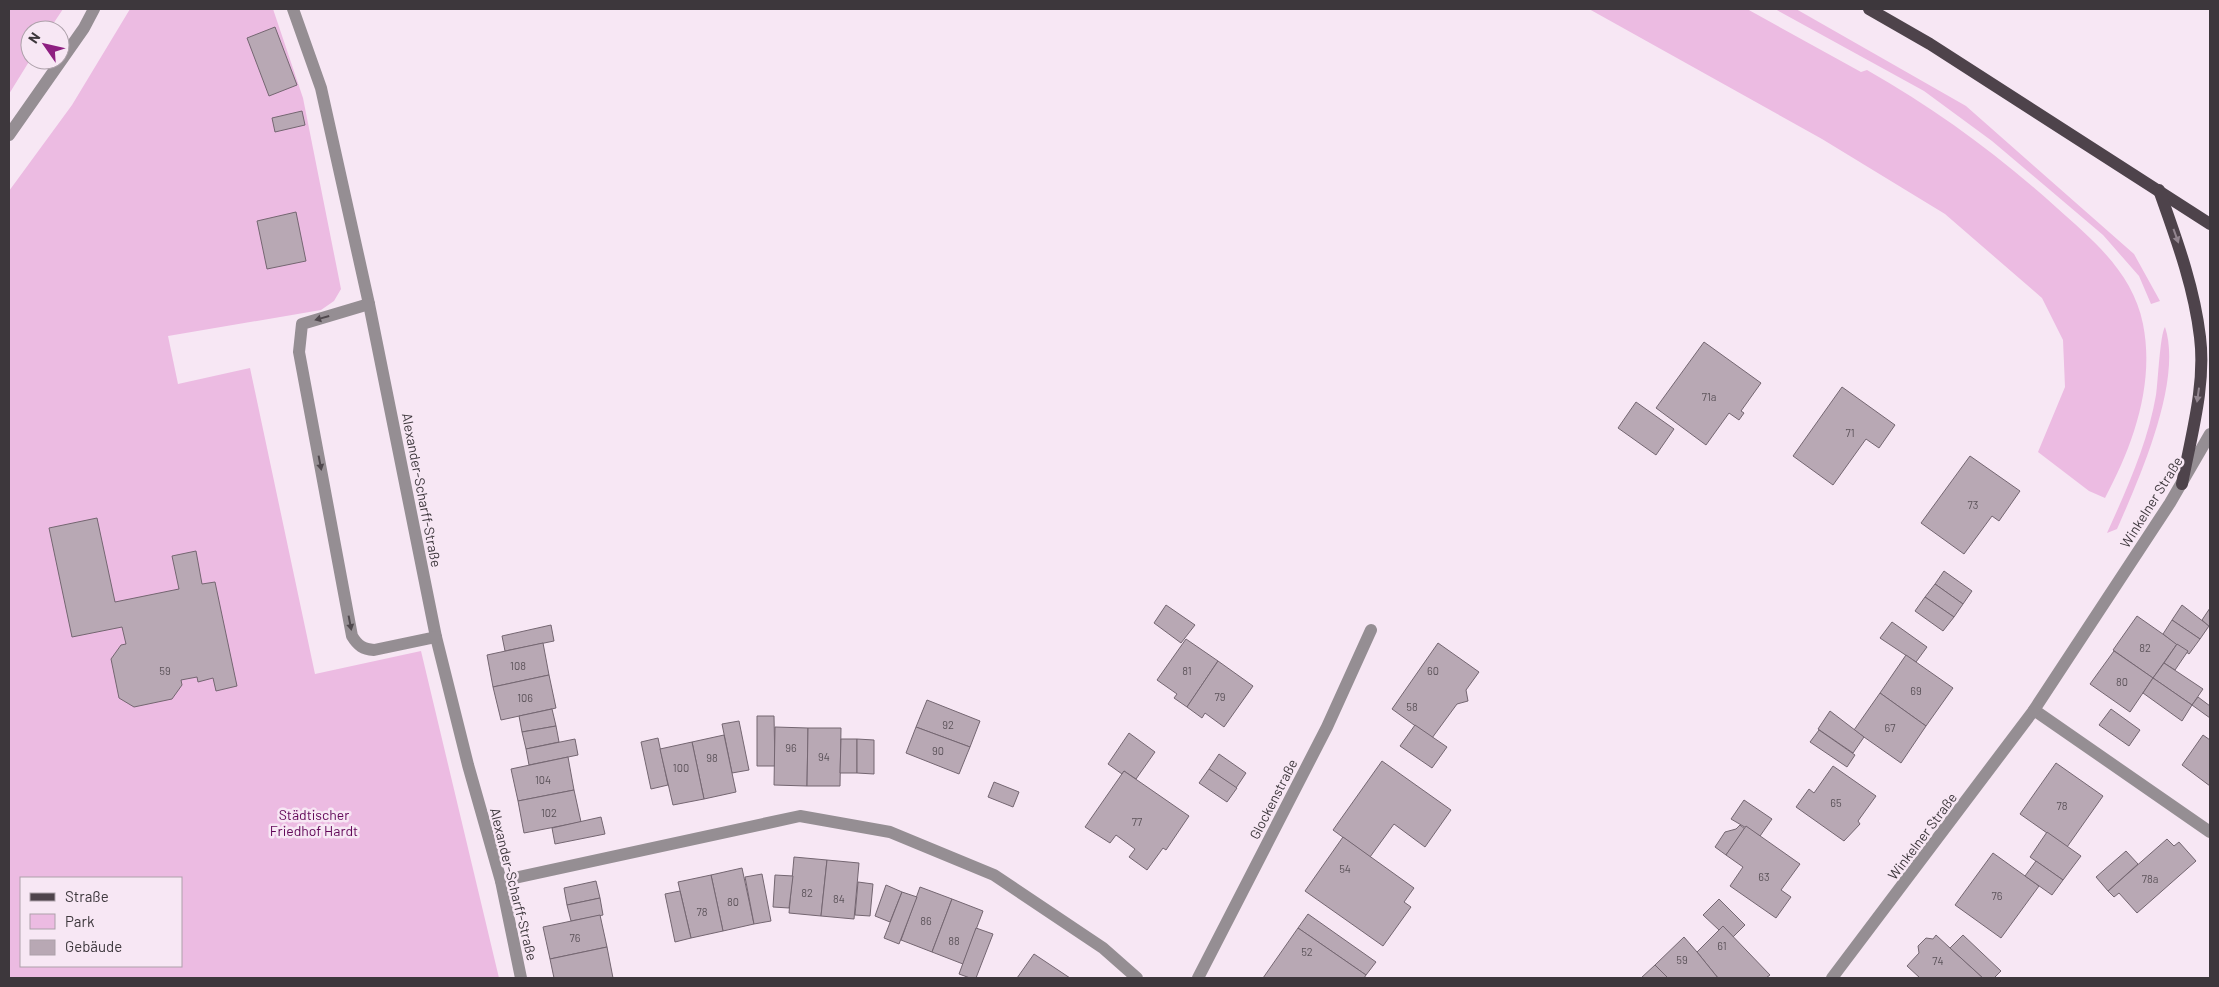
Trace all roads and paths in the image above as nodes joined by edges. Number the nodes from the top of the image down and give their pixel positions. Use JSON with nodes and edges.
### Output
{"nodes":[{"id":1,"x":94,"y":9,"type":"edge"},
{"id":2,"x":294,"y":9,"type":"edge"},
{"id":3,"x":1869,"y":9,"type":"edge"},
{"id":4,"x":9,"y":135,"type":"edge"},
{"id":5,"x":2159,"y":190,"type":"junction"},
{"id":6,"x":2210,"y":224,"type":"edge"},
{"id":7,"x":369,"y":304,"type":"junction"},
{"id":8,"x":2210,"y":434,"type":"edge"},
{"id":9,"x":2182,"y":484,"type":"junction"},
{"id":10,"x":1371,"y":630,"type":"dead end"},
{"id":11,"x":436,"y":636,"type":"junction"},
{"id":12,"x":2034,"y":710,"type":"junction"},
{"id":13,"x":2210,"y":832,"type":"edge"},
{"id":14,"x":501,"y":882,"type":"junction"},
{"id":15,"x":521,"y":978,"type":"edge"},
{"id":16,"x":1137,"y":978,"type":"edge"},
{"id":17,"x":1198,"y":978,"type":"edge"},
{"id":18,"x":1832,"y":978,"type":"edge"}],
"edges":[{"from":1,"to":4,"type":"street"},
{"from":2,"to":7,"type":"street","name":"Alexander-Scharff-Straße"},
{"from":3,"to":5,"type":"main road"},
{"from":5,"to":6,"type":"main road"},
{"from":5,"to":9,"type":"main road","one_way":true},
{"from":7,"to":11,"type":"street","name":"Alexander-Scharff-Straße"},
{"from":7,"to":11,"type":"street","one_way":true},
{"from":8,"to":9,"type":"street","name":"Winkelner Straße"},
{"from":9,"to":12,"type":"street","name":"Winkelner Straße"},
{"from":10,"to":17,"type":"street","name":"Glockenstraße"},
{"from":11,"to":14,"type":"street","name":"Alexander-Scharff-Straße"},
{"from":12,"to":13,"type":"street"},
{"from":12,"to":18,"type":"street","name":"Winkelner Straße"},
{"from":14,"to":15,"type":"street","name":"Alexander-Scharff-Straße"},
{"from":14,"to":16,"type":"street"}]}
